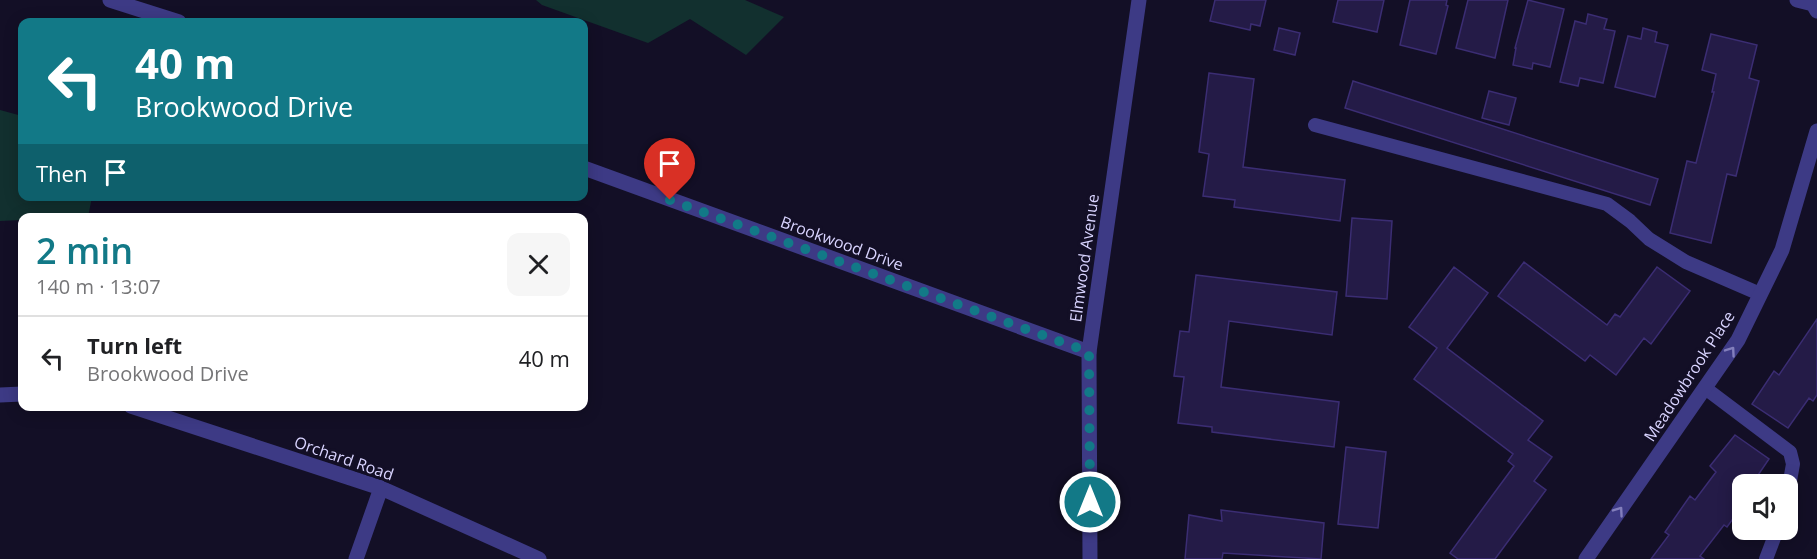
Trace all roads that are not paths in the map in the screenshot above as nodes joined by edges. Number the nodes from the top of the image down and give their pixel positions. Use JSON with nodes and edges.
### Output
{"nodes":[{"id":1,"x":110,"y":0,"type":"edge"},
{"id":2,"x":1139,"y":0,"type":"edge"},
{"id":3,"x":1797,"y":0,"type":"edge"},
{"id":4,"x":1817,"y":11,"type":"edge"},
{"id":5,"x":166,"y":18,"type":"edge"},
{"id":6,"x":1315,"y":125,"type":"dead end"},
{"id":7,"x":1817,"y":131,"type":"edge"},
{"id":8,"x":588,"y":169,"type":"edge"},
{"id":9,"x":1760,"y":294,"type":"junction"},
{"id":10,"x":1089,"y":352,"type":"junction"},
{"id":11,"x":1705,"y":388,"type":"junction"},
{"id":12,"x":18,"y":394,"type":"edge"},
{"id":13,"x":0,"y":395,"type":"edge"},
{"id":14,"x":146,"y":411,"type":"edge"},
{"id":15,"x":1791,"y":474,"type":"edge"},
{"id":16,"x":381,"y":488,"type":"junction"},
{"id":17,"x":1773,"y":540,"type":"edge"},
{"id":18,"x":356,"y":559,"type":"edge"},
{"id":19,"x":539,"y":559,"type":"edge"},
{"id":20,"x":1090,"y":559,"type":"edge"},
{"id":21,"x":1586,"y":559,"type":"edge"},
{"id":22,"x":1766,"y":559,"type":"edge"}],
"edges":[{"from":1,"to":5,"type":"street"},
{"from":2,"to":10,"type":"street","name":"Elmwood Avenue"},
{"from":3,"to":4,"type":"street"},
{"from":6,"to":9,"type":"lane"},
{"from":7,"to":9,"type":"street","name":"Meadowbrook Place"},
{"from":8,"to":10,"type":"street","name":"Brookwood Drive"},
{"from":11,"to":9,"type":"street","name":"Meadowbrook Place","one_way":true},
{"from":10,"to":20,"type":"street","name":"Elmwood Avenue"},
{"from":11,"to":15,"type":"lane"},
{"from":21,"to":11,"type":"street","name":"Meadowbrook Place","one_way":true},
{"from":12,"to":13,"type":"street"},
{"from":14,"to":16,"type":"street","name":"Orchard Road"},
{"from":16,"to":18,"type":"street"},
{"from":16,"to":19,"type":"street","name":"Orchard Road"},
{"from":17,"to":22,"type":"lane"}]}
